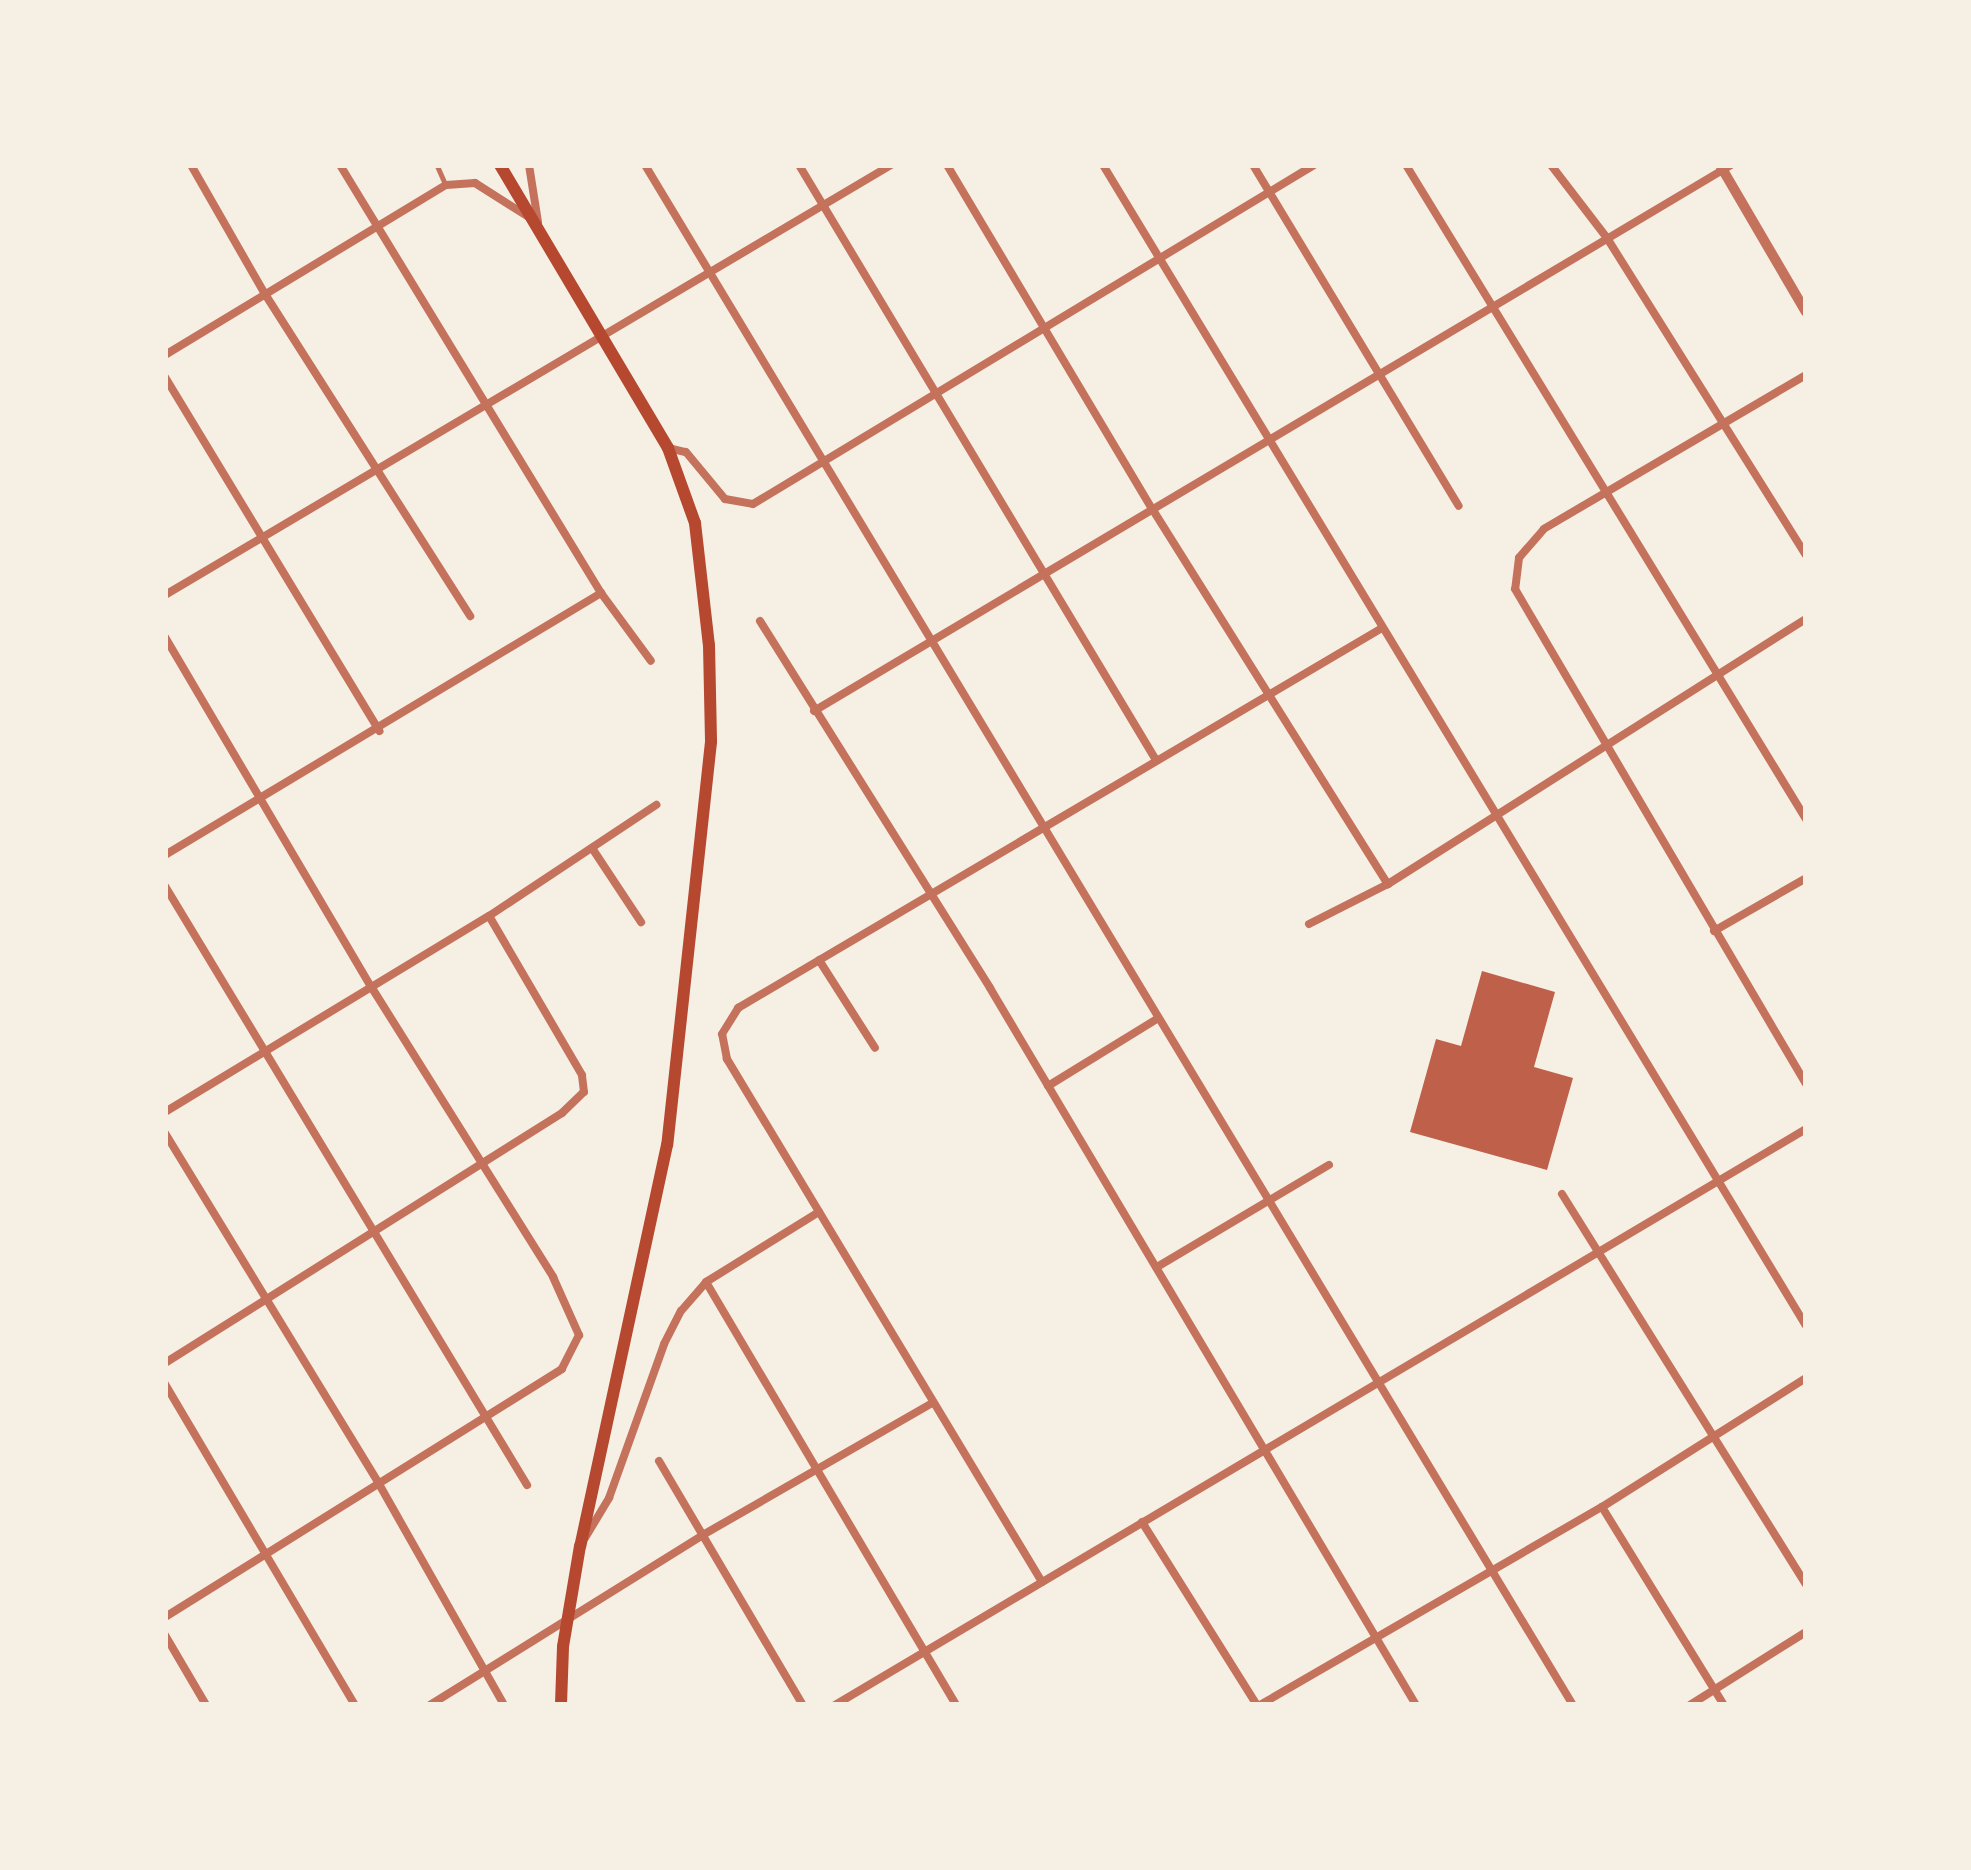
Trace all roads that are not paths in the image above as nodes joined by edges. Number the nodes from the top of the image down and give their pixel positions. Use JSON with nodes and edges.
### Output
{"nodes":[{"id":1,"x":191,"y":165,"type":"edge"},
{"id":2,"x":340,"y":165,"type":"edge"},
{"id":3,"x":437,"y":165,"type":"edge"},
{"id":4,"x":500,"y":165,"type":"edge"},
{"id":5,"x":529,"y":165,"type":"edge"},
{"id":6,"x":645,"y":165,"type":"edge"},
{"id":7,"x":799,"y":165,"type":"edge"},
{"id":8,"x":891,"y":165,"type":"edge"},
{"id":9,"x":947,"y":165,"type":"edge"},
{"id":10,"x":1103,"y":165,"type":"edge"},
{"id":11,"x":1253,"y":165,"type":"edge"},
{"id":12,"x":1314,"y":165,"type":"edge"},
{"id":13,"x":1406,"y":165,"type":"edge"},
{"id":14,"x":1551,"y":165,"type":"edge"},
{"id":15,"x":1725,"y":167,"type":"edge"},
{"id":16,"x":446,"y":185,"type":"junction"},
{"id":17,"x":1269,"y":192,"type":"junction"},
{"id":18,"x":823,"y":205,"type":"junction"},
{"id":19,"x":538,"y":224,"type":"junction"},
{"id":20,"x":377,"y":226,"type":"junction"},
{"id":21,"x":1607,"y":238,"type":"junction"},
{"id":22,"x":1159,"y":258,"type":"junction"},
{"id":23,"x":709,"y":274,"type":"junction"},
{"id":24,"x":265,"y":294,"type":"junction"},
{"id":25,"x":1490,"y":308,"type":"junction"},
{"id":26,"x":1806,"y":312,"type":"edge"},
{"id":27,"x":1044,"y":327,"type":"junction"},
{"id":28,"x":165,"y":355,"type":"edge"},
{"id":29,"x":1379,"y":375,"type":"junction"},
{"id":30,"x":1806,"y":375,"type":"edge"},
{"id":31,"x":165,"y":377,"type":"edge"},
{"id":32,"x":935,"y":393,"type":"junction"},
{"id":33,"x":488,"y":406,"type":"junction"},
{"id":34,"x":1724,"y":422,"type":"junction"},
{"id":35,"x":1269,"y":440,"type":"junction"},
{"id":36,"x":668,"y":448,"type":"junction"},
{"id":37,"x":820,"y":463,"type":"junction"},
{"id":38,"x":378,"y":472,"type":"junction"},
{"id":39,"x":1606,"y":493,"type":"junction"},
{"id":40,"x":1459,"y":506,"type":"dead end"},
{"id":41,"x":1153,"y":510,"type":"junction"},
{"id":42,"x":264,"y":539,"type":"junction"},
{"id":43,"x":1806,"y":555,"type":"edge"},
{"id":44,"x":1043,"y":574,"type":"junction"},
{"id":45,"x":601,"y":593,"type":"junction"},
{"id":46,"x":165,"y":595,"type":"edge"},
{"id":47,"x":470,"y":616,"type":"dead end"},
{"id":48,"x":1806,"y":619,"type":"edge"},
{"id":49,"x":760,"y":621,"type":"dead end"},
{"id":50,"x":1382,"y":628,"type":"junction"},
{"id":51,"x":165,"y":637,"type":"edge"},
{"id":52,"x":930,"y":642,"type":"junction"},
{"id":53,"x":651,"y":661,"type":"dead end"},
{"id":54,"x":1718,"y":673,"type":"junction"},
{"id":55,"x":1268,"y":695,"type":"junction"},
{"id":56,"x":814,"y":711,"type":"junction"},
{"id":57,"x":379,"y":731,"type":"junction"},
{"id":58,"x":1603,"y":746,"type":"junction"},
{"id":59,"x":1157,"y":761,"type":"junction"},
{"id":60,"x":260,"y":798,"type":"junction"},
{"id":61,"x":656,"y":805,"type":"dead end"},
{"id":62,"x":1495,"y":815,"type":"junction"},
{"id":63,"x":1806,"y":819,"type":"edge"},
{"id":64,"x":1042,"y":829,"type":"junction"},
{"id":65,"x":592,"y":848,"type":"junction"},
{"id":66,"x":165,"y":854,"type":"edge"},
{"id":67,"x":1806,"y":878,"type":"edge"},
{"id":68,"x":1388,"y":884,"type":"junction"},
{"id":69,"x":165,"y":886,"type":"edge"},
{"id":70,"x":931,"y":894,"type":"junction"},
{"id":71,"x":489,"y":916,"type":"junction"},
{"id":72,"x":641,"y":922,"type":"dead end"},
{"id":73,"x":1309,"y":924,"type":"dead end"},
{"id":74,"x":1714,"y":931,"type":"junction"},
{"id":75,"x":819,"y":960,"type":"junction"},
{"id":76,"x":372,"y":988,"type":"junction"},
{"id":77,"x":1157,"y":1019,"type":"junction"},
{"id":78,"x":874,"y":1048,"type":"dead end"},
{"id":79,"x":266,"y":1052,"type":"junction"},
{"id":80,"x":1806,"y":1084,"type":"edge"},
{"id":81,"x":1048,"y":1086,"type":"junction"},
{"id":82,"x":165,"y":1112,"type":"edge"},
{"id":83,"x":1806,"y":1129,"type":"edge"},
{"id":84,"x":165,"y":1133,"type":"edge"},
{"id":85,"x":483,"y":1162,"type":"junction"},
{"id":86,"x":1329,"y":1165,"type":"dead end"},
{"id":87,"x":1715,"y":1184,"type":"junction"},
{"id":88,"x":1562,"y":1193,"type":"dead end"},
{"id":89,"x":1268,"y":1202,"type":"junction"},
{"id":90,"x":819,"y":1212,"type":"junction"},
{"id":91,"x":372,"y":1233,"type":"junction"},
{"id":92,"x":1598,"y":1251,"type":"junction"},
{"id":93,"x":1156,"y":1267,"type":"junction"},
{"id":94,"x":706,"y":1282,"type":"junction"},
{"id":95,"x":266,"y":1301,"type":"junction"},
{"id":96,"x":1806,"y":1326,"type":"edge"},
{"id":97,"x":165,"y":1363,"type":"edge"},
{"id":98,"x":1806,"y":1378,"type":"edge"},
{"id":99,"x":165,"y":1384,"type":"edge"},
{"id":100,"x":1377,"y":1384,"type":"junction"},
{"id":101,"x":931,"y":1404,"type":"junction"},
{"id":102,"x":485,"y":1418,"type":"junction"},
{"id":103,"x":1716,"y":1437,"type":"junction"},
{"id":104,"x":1265,"y":1450,"type":"junction"},
{"id":105,"x":658,"y":1461,"type":"dead end"},
{"id":106,"x":818,"y":1471,"type":"junction"},
{"id":107,"x":380,"y":1484,"type":"junction"},
{"id":108,"x":527,"y":1485,"type":"dead end"},
{"id":109,"x":1602,"y":1507,"type":"junction"},
{"id":110,"x":1142,"y":1522,"type":"junction"},
{"id":111,"x":701,"y":1537,"type":"junction"},
{"id":112,"x":580,"y":1546,"type":"junction"},
{"id":113,"x":266,"y":1554,"type":"junction"},
{"id":114,"x":1490,"y":1571,"type":"junction"},
{"id":115,"x":1042,"y":1582,"type":"junction"},
{"id":116,"x":1806,"y":1584,"type":"edge"},
{"id":117,"x":165,"y":1617,"type":"edge"},
{"id":118,"x":1806,"y":1632,"type":"edge"},
{"id":119,"x":165,"y":1635,"type":"edge"},
{"id":120,"x":1377,"y":1638,"type":"junction"},
{"id":121,"x":924,"y":1654,"type":"junction"},
{"id":122,"x":485,"y":1670,"type":"junction"},
{"id":123,"x":1715,"y":1690,"type":"junction"},
{"id":124,"x":206,"y":1705,"type":"edge"},
{"id":125,"x":355,"y":1705,"type":"edge"},
{"id":126,"x":430,"y":1705,"type":"edge"},
{"id":127,"x":504,"y":1705,"type":"edge"},
{"id":128,"x":561,"y":1705,"type":"edge"},
{"id":129,"x":803,"y":1705,"type":"edge"},
{"id":130,"x":835,"y":1705,"type":"edge"},
{"id":131,"x":956,"y":1705,"type":"edge"},
{"id":132,"x":1259,"y":1705,"type":"edge"},
{"id":133,"x":1416,"y":1705,"type":"edge"},
{"id":134,"x":1573,"y":1705,"type":"edge"},
{"id":135,"x":1690,"y":1705,"type":"edge"},
{"id":136,"x":1724,"y":1705,"type":"edge"}],
"edges":[{"from":1,"to":24,"type":"street"},
{"from":2,"to":20,"type":"street"},
{"from":3,"to":16,"type":"lane"},
{"from":4,"to":19,"type":"main road"},
{"from":5,"to":19,"type":"street"},
{"from":6,"to":23,"type":"street"},
{"from":7,"to":18,"type":"street"},
{"from":8,"to":18,"type":"street"},
{"from":9,"to":27,"type":"street"},
{"from":10,"to":22,"type":"street"},
{"from":11,"to":17,"type":"street"},
{"from":12,"to":17,"type":"street"},
{"from":13,"to":25,"type":"street"},
{"from":14,"to":21,"type":"street"},
{"from":15,"to":21,"type":"street"},
{"from":15,"to":26,"type":"street"},
{"from":16,"to":19,"type":"street"},
{"from":16,"to":20,"type":"street"},
{"from":17,"to":22,"type":"street"},
{"from":17,"to":29,"type":"street"},
{"from":18,"to":23,"type":"street"},
{"from":18,"to":32,"type":"street"},
{"from":19,"to":36,"type":"main road"},
{"from":20,"to":24,"type":"street"},
{"from":20,"to":33,"type":"street"},
{"from":21,"to":25,"type":"street"},
{"from":21,"to":34,"type":"street"},
{"from":22,"to":27,"type":"street"},
{"from":22,"to":35,"type":"street"},
{"from":23,"to":33,"type":"street"},
{"from":23,"to":37,"type":"street"},
{"from":24,"to":28,"type":"street"},
{"from":24,"to":38,"type":"street"},
{"from":25,"to":29,"type":"street"},
{"from":25,"to":39,"type":"street"},
{"from":27,"to":32,"type":"street"},
{"from":27,"to":41,"type":"street"},
{"from":29,"to":35,"type":"street"},
{"from":29,"to":40,"type":"street"},
{"from":30,"to":34,"type":"street"},
{"from":31,"to":42,"type":"street"},
{"from":32,"to":37,"type":"street"},
{"from":32,"to":44,"type":"street"},
{"from":33,"to":38,"type":"street"},
{"from":33,"to":45,"type":"street"},
{"from":34,"to":39,"type":"street"},
{"from":34,"to":43,"type":"street"},
{"from":35,"to":41,"type":"street"},
{"from":35,"to":50,"type":"street"},
{"from":36,"to":37,"type":"street"},
{"from":36,"to":112,"type":"main road"},
{"from":37,"to":52,"type":"street"},
{"from":38,"to":42,"type":"street"},
{"from":38,"to":47,"type":"street"},
{"from":39,"to":54,"type":"street"},
{"from":39,"to":58,"type":"street"},
{"from":41,"to":44,"type":"street"},
{"from":41,"to":55,"type":"street"},
{"from":42,"to":46,"type":"street"},
{"from":42,"to":57,"type":"street"},
{"from":44,"to":52,"type":"street"},
{"from":44,"to":59,"type":"street"},
{"from":45,"to":53,"type":"street"},
{"from":45,"to":57,"type":"street"},
{"from":48,"to":54,"type":"street"},
{"from":49,"to":56,"type":"street"},
{"from":50,"to":55,"type":"street"},
{"from":50,"to":62,"type":"street"},
{"from":51,"to":60,"type":"street"},
{"from":52,"to":56,"type":"street"},
{"from":52,"to":64,"type":"street"},
{"from":54,"to":58,"type":"street"},
{"from":54,"to":63,"type":"street"},
{"from":55,"to":59,"type":"street"},
{"from":55,"to":68,"type":"street"},
{"from":56,"to":70,"type":"street"},
{"from":57,"to":60,"type":"street"},
{"from":58,"to":62,"type":"street"},
{"from":58,"to":74,"type":"street"},
{"from":59,"to":64,"type":"street"},
{"from":60,"to":66,"type":"street"},
{"from":60,"to":76,"type":"street"},
{"from":61,"to":65,"type":"street"},
{"from":62,"to":68,"type":"street"},
{"from":62,"to":87,"type":"street"},
{"from":64,"to":70,"type":"street"},
{"from":64,"to":77,"type":"street"},
{"from":65,"to":71,"type":"street"},
{"from":65,"to":72,"type":"street"},
{"from":67,"to":74,"type":"street"},
{"from":68,"to":73,"type":"street"},
{"from":69,"to":79,"type":"street"},
{"from":70,"to":75,"type":"street"},
{"from":70,"to":81,"type":"street"},
{"from":71,"to":76,"type":"street"},
{"from":71,"to":85,"type":"street"},
{"from":74,"to":80,"type":"street"},
{"from":75,"to":78,"type":"street"},
{"from":75,"to":90,"type":"street"},
{"from":76,"to":79,"type":"street"},
{"from":76,"to":85,"type":"street"},
{"from":77,"to":81,"type":"street"},
{"from":77,"to":89,"type":"street"},
{"from":79,"to":82,"type":"street"},
{"from":79,"to":91,"type":"street"},
{"from":81,"to":93,"type":"street"},
{"from":83,"to":87,"type":"street"},
{"from":84,"to":95,"type":"street"},
{"from":85,"to":91,"type":"street"},
{"from":85,"to":102,"type":"street"},
{"from":86,"to":89,"type":"street"},
{"from":87,"to":92,"type":"street"},
{"from":87,"to":96,"type":"street"},
{"from":88,"to":92,"type":"street"},
{"from":89,"to":93,"type":"street"},
{"from":89,"to":100,"type":"street"},
{"from":90,"to":94,"type":"street"},
{"from":90,"to":101,"type":"street"},
{"from":91,"to":95,"type":"street"},
{"from":91,"to":102,"type":"street"},
{"from":92,"to":100,"type":"street"},
{"from":92,"to":103,"type":"street"},
{"from":93,"to":104,"type":"street"},
{"from":94,"to":106,"type":"street"},
{"from":94,"to":112,"type":"street"},
{"from":95,"to":97,"type":"street"},
{"from":95,"to":107,"type":"street"},
{"from":98,"to":103,"type":"street"},
{"from":99,"to":113,"type":"street"},
{"from":100,"to":104,"type":"street"},
{"from":100,"to":114,"type":"street"},
{"from":101,"to":106,"type":"street"},
{"from":101,"to":115,"type":"street"},
{"from":102,"to":107,"type":"street"},
{"from":102,"to":108,"type":"street"},
{"from":103,"to":109,"type":"street"},
{"from":103,"to":116,"type":"street"},
{"from":104,"to":110,"type":"street"},
{"from":104,"to":120,"type":"street"},
{"from":105,"to":111,"type":"street"},
{"from":106,"to":111,"type":"street"},
{"from":106,"to":121,"type":"street"},
{"from":107,"to":113,"type":"street"},
{"from":107,"to":122,"type":"street"},
{"from":109,"to":114,"type":"street"},
{"from":109,"to":123,"type":"street"},
{"from":110,"to":115,"type":"street"},
{"from":110,"to":132,"type":"street"},
{"from":111,"to":122,"type":"street"},
{"from":111,"to":129,"type":"street"},
{"from":112,"to":128,"type":"main road"},
{"from":113,"to":117,"type":"street"},
{"from":113,"to":125,"type":"street"},
{"from":114,"to":120,"type":"street"},
{"from":114,"to":134,"type":"street"},
{"from":115,"to":121,"type":"street"},
{"from":118,"to":123,"type":"street"},
{"from":119,"to":124,"type":"street"},
{"from":120,"to":132,"type":"street"},
{"from":120,"to":133,"type":"street"},
{"from":121,"to":130,"type":"street"},
{"from":121,"to":131,"type":"street"},
{"from":122,"to":126,"type":"street"},
{"from":122,"to":127,"type":"street"},
{"from":123,"to":135,"type":"street"},
{"from":123,"to":136,"type":"street"}]}
